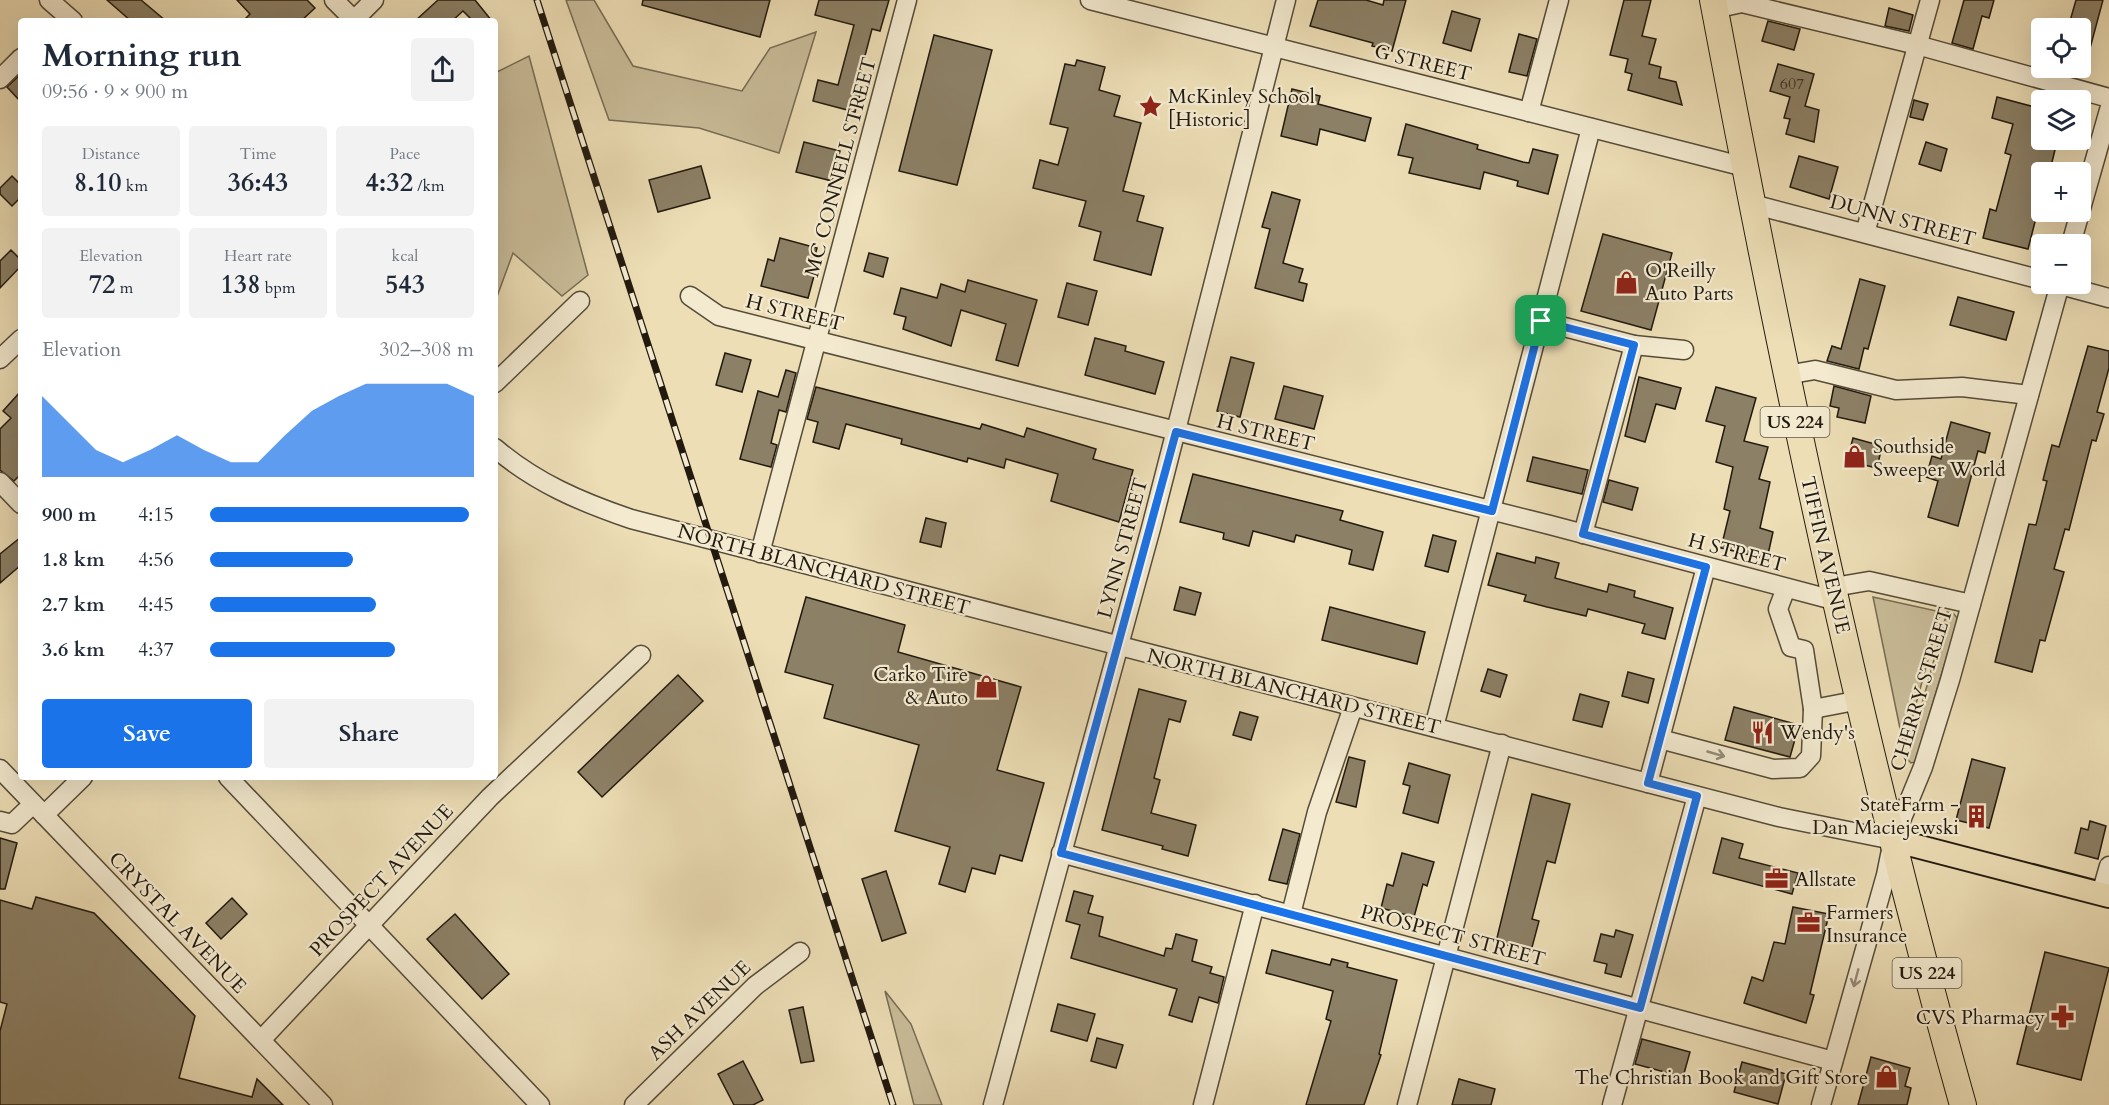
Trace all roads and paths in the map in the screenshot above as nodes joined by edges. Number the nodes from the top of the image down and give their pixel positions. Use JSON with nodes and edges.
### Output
{"nodes":[{"id":1,"x":49,"y":0,"type":"edge"},
{"id":2,"x":334,"y":0,"type":"edge"},
{"id":3,"x":374,"y":0,"type":"edge"},
{"id":4,"x":907,"y":0,"type":"edge"},
{"id":5,"x":1090,"y":0,"type":"edge"},
{"id":6,"x":1286,"y":0,"type":"edge"},
{"id":7,"x":1559,"y":0,"type":"edge"},
{"id":8,"x":1930,"y":0,"type":"edge"},
{"id":9,"x":1713,"y":4,"type":"edge"},
{"id":10,"x":65,"y":18,"type":"edge"},
{"id":11,"x":351,"y":18,"type":"edge"},
{"id":12,"x":355,"y":18,"type":"edge"},
{"id":13,"x":1917,"y":45,"type":"junction"},
{"id":14,"x":1274,"y":48,"type":"junction"},
{"id":15,"x":18,"y":61,"type":"edge"},
{"id":16,"x":0,"y":79,"type":"edge"},
{"id":17,"x":2109,"y":98,"type":"edge"},
{"id":18,"x":2109,"y":110,"type":"edge"},
{"id":19,"x":1529,"y":112,"type":"junction"},
{"id":20,"x":1591,"y":128,"type":"junction"},
{"id":21,"x":1745,"y":167,"type":"junction"},
{"id":22,"x":1752,"y":204,"type":"junction"},
{"id":23,"x":1865,"y":233,"type":"junction"},
{"id":24,"x":2074,"y":234,"type":"edge"},
{"id":25,"x":2031,"y":276,"type":"edge"},
{"id":26,"x":2091,"y":293,"type":"edge"},
{"id":27,"x":2056,"y":294,"type":"edge"},
{"id":28,"x":690,"y":296,"type":"dead end"},
{"id":29,"x":2109,"y":298,"type":"edge"},
{"id":30,"x":580,"y":301,"type":"dead end"},
{"id":31,"x":1541,"y":321,"type":"junction"},
{"id":32,"x":818,"y":341,"type":"junction"},
{"id":33,"x":18,"y":342,"type":"edge"},
{"id":34,"x":1634,"y":345,"type":"junction"},
{"id":35,"x":1684,"y":350,"type":"dead end"},
{"id":36,"x":0,"y":359,"type":"edge"},
{"id":37,"x":1786,"y":375,"type":"junction"},
{"id":38,"x":498,"y":380,"type":"edge"},
{"id":39,"x":2029,"y":395,"type":"junction"},
{"id":40,"x":1176,"y":432,"type":"junction"},
{"id":41,"x":498,"y":450,"type":"edge"},
{"id":42,"x":0,"y":482,"type":"edge"},
{"id":43,"x":18,"y":501,"type":"edge"},
{"id":44,"x":1492,"y":511,"type":"junction"},
{"id":45,"x":1583,"y":534,"type":"junction"},
{"id":46,"x":760,"y":553,"type":"junction"},
{"id":47,"x":1706,"y":567,"type":"junction"},
{"id":48,"x":1786,"y":588,"type":"junction"},
{"id":49,"x":1835,"y":594,"type":"junction"},
{"id":50,"x":1971,"y":604,"type":"junction"},
{"id":51,"x":1119,"y":646,"type":"junction"},
{"id":52,"x":641,"y":655,"type":"dead end"},
{"id":53,"x":1860,"y":700,"type":"junction"},
{"id":54,"x":1353,"y":707,"type":"junction"},
{"id":55,"x":1813,"y":709,"type":"junction"},
{"id":56,"x":1434,"y":728,"type":"junction"},
{"id":57,"x":1660,"y":739,"type":"junction"},
{"id":58,"x":1503,"y":744,"type":"junction"},
{"id":59,"x":0,"y":769,"type":"edge"},
{"id":60,"x":79,"y":780,"type":"edge"},
{"id":61,"x":231,"y":780,"type":"edge"},
{"id":62,"x":1648,"y":783,"type":"junction"},
{"id":63,"x":1697,"y":796,"type":"junction"},
{"id":64,"x":38,"y":809,"type":"junction"},
{"id":65,"x":0,"y":821,"type":"edge"},
{"id":66,"x":1893,"y":840,"type":"junction"},
{"id":67,"x":1061,"y":853,"type":"junction"},
{"id":68,"x":2109,"y":866,"type":"edge"},
{"id":69,"x":2105,"y":895,"type":"edge"},
{"id":70,"x":1255,"y":904,"type":"junction"},
{"id":71,"x":1291,"y":914,"type":"junction"},
{"id":72,"x":369,"y":927,"type":"junction"},
{"id":73,"x":800,"y":952,"type":"dead end"},
{"id":74,"x":1449,"y":956,"type":"junction"},
{"id":75,"x":1640,"y":1008,"type":"junction"},
{"id":76,"x":261,"y":1040,"type":"junction"},
{"id":77,"x":1833,"y":1061,"type":"junction"},
{"id":78,"x":323,"y":1105,"type":"edge"},
{"id":79,"x":540,"y":1105,"type":"edge"},
{"id":80,"x":636,"y":1105,"type":"edge"},
{"id":81,"x":993,"y":1105,"type":"edge"},
{"id":82,"x":1203,"y":1105,"type":"edge"},
{"id":83,"x":1407,"y":1105,"type":"edge"},
{"id":84,"x":1612,"y":1105,"type":"edge"},
{"id":85,"x":1821,"y":1105,"type":"edge"},
{"id":86,"x":1963,"y":1105,"type":"edge"}],
"edges":[{"from":1,"to":10,"type":"street"},
{"from":2,"to":11,"type":"street"},
{"from":3,"to":12,"type":"street"},
{"from":4,"to":32,"type":"street","name":"MC CONNELL STREET"},
{"from":5,"to":14,"type":"street","name":"G STREET"},
{"from":6,"to":14,"type":"street","name":"LYNN STREET"},
{"from":7,"to":19,"type":"street"},
{"from":8,"to":13,"type":"street"},
{"from":9,"to":13,"type":"street"},
{"from":9,"to":21,"type":"highway","name":"TIFFIN AVENUE","number":"US 224"},
{"from":13,"to":17,"type":"street"},
{"from":13,"to":23,"type":"street"},
{"from":14,"to":19,"type":"street","name":"G STREET"},
{"from":14,"to":40,"type":"street","name":"LYNN STREET"},
{"from":15,"to":16,"type":"street"},
{"from":18,"to":24,"type":"street"},
{"from":19,"to":20,"type":"street","name":"G STREET"},
{"from":20,"to":21,"type":"street","name":"G STREET"},
{"from":20,"to":31,"type":"street"},
{"from":21,"to":22,"type":"highway","name":"TIFFIN AVENUE","number":"US 224"},
{"from":22,"to":23,"type":"street","name":"DUNN STREET"},
{"from":22,"to":37,"type":"highway","name":"TIFFIN AVENUE","number":"US 224"},
{"from":23,"to":25,"type":"street","name":"DUNN STREET"},
{"from":26,"to":29,"type":"street"},
{"from":27,"to":39,"type":"street","name":"CHERRY STREET"},
{"from":28,"to":32,"type":"street","name":"H STREET"},
{"from":30,"to":38,"type":"street"},
{"from":31,"to":34,"type":"street"},
{"from":31,"to":44,"type":"street"},
{"from":32,"to":40,"type":"street","name":"H STREET"},
{"from":32,"to":46,"type":"street","name":"MC CONNELL STREET"},
{"from":33,"to":36,"type":"street"},
{"from":34,"to":35,"type":"street"},
{"from":34,"to":45,"type":"street"},
{"from":37,"to":39,"type":"street"},
{"from":37,"to":49,"type":"highway","name":"TIFFIN AVENUE","number":"US 224"},
{"from":39,"to":50,"type":"street","name":"CHERRY STREET"},
{"from":40,"to":44,"type":"street","name":"H STREET"},
{"from":40,"to":51,"type":"street","name":"LYNN STREET"},
{"from":41,"to":46,"type":"street","name":"NORTH BLANCHARD STREET"},
{"from":42,"to":43,"type":"street"},
{"from":44,"to":45,"type":"street","name":"H STREET"},
{"from":44,"to":56,"type":"street"},
{"from":45,"to":47,"type":"street","name":"H STREET"},
{"from":46,"to":51,"type":"street","name":"NORTH BLANCHARD STREET"},
{"from":47,"to":48,"type":"street","name":"H STREET"},
{"from":47,"to":57,"type":"street"},
{"from":48,"to":49,"type":"street","name":"H STREET"},
{"from":48,"to":55,"type":"street"},
{"from":49,"to":50,"type":"street"},
{"from":49,"to":53,"type":"highway","name":"TIFFIN AVENUE","number":"US 224"},
{"from":50,"to":66,"type":"street","name":"CHERRY STREET"},
{"from":51,"to":54,"type":"street","name":"NORTH BLANCHARD STREET"},
{"from":51,"to":67,"type":"street","name":"LYNN STREET"},
{"from":52,"to":72,"type":"street","name":"PROSPECT AVENUE"},
{"from":53,"to":55,"type":"street"},
{"from":53,"to":66,"type":"highway","name":"TIFFIN AVENUE","number":"US 224"},
{"from":54,"to":56,"type":"street","name":"NORTH BLANCHARD STREET"},
{"from":54,"to":71,"type":"street"},
{"from":57,"to":55,"type":"street","one_way":true},
{"from":56,"to":58,"type":"street","name":"NORTH BLANCHARD STREET"},
{"from":57,"to":62,"type":"street"},
{"from":58,"to":62,"type":"street","name":"NORTH BLANCHARD STREET"},
{"from":58,"to":74,"type":"street"},
{"from":59,"to":64,"type":"street","name":"CRYSTAL AVENUE"},
{"from":60,"to":64,"type":"street"},
{"from":61,"to":72,"type":"street"},
{"from":62,"to":63,"type":"street","name":"NORTH BLANCHARD STREET"},
{"from":63,"to":66,"type":"street","name":"NORTH BLANCHARD STREET"},
{"from":63,"to":75,"type":"street"},
{"from":64,"to":65,"type":"street"},
{"from":64,"to":76,"type":"street","name":"CRYSTAL AVENUE"},
{"from":66,"to":69,"type":"main road","name":"NORTH BLANCHARD STREET"},
{"from":66,"to":77,"type":"street","name":"CHERRY STREET","one_way":true},
{"from":66,"to":86,"type":"highway","name":"TIFFIN AVENUE","number":"US 224"},
{"from":67,"to":70,"type":"street","name":"PROSPECT STREET"},
{"from":67,"to":81,"type":"street","name":"LYNN STREET"},
{"from":68,"to":69,"type":"street"},
{"from":70,"to":71,"type":"street","name":"PROSPECT STREET"},
{"from":70,"to":82,"type":"street"},
{"from":71,"to":74,"type":"street","name":"PROSPECT STREET"},
{"from":72,"to":76,"type":"street","name":"PROSPECT AVENUE"},
{"from":72,"to":79,"type":"street"},
{"from":73,"to":80,"type":"street","name":"ASH AVENUE"},
{"from":74,"to":75,"type":"street","name":"PROSPECT STREET"},
{"from":74,"to":83,"type":"street"},
{"from":75,"to":77,"type":"street","name":"PROSPECT STREET"},
{"from":75,"to":84,"type":"street"},
{"from":76,"to":78,"type":"street","name":"CRYSTAL AVENUE"},
{"from":77,"to":85,"type":"street","name":"CHERRY STREET"}]}
